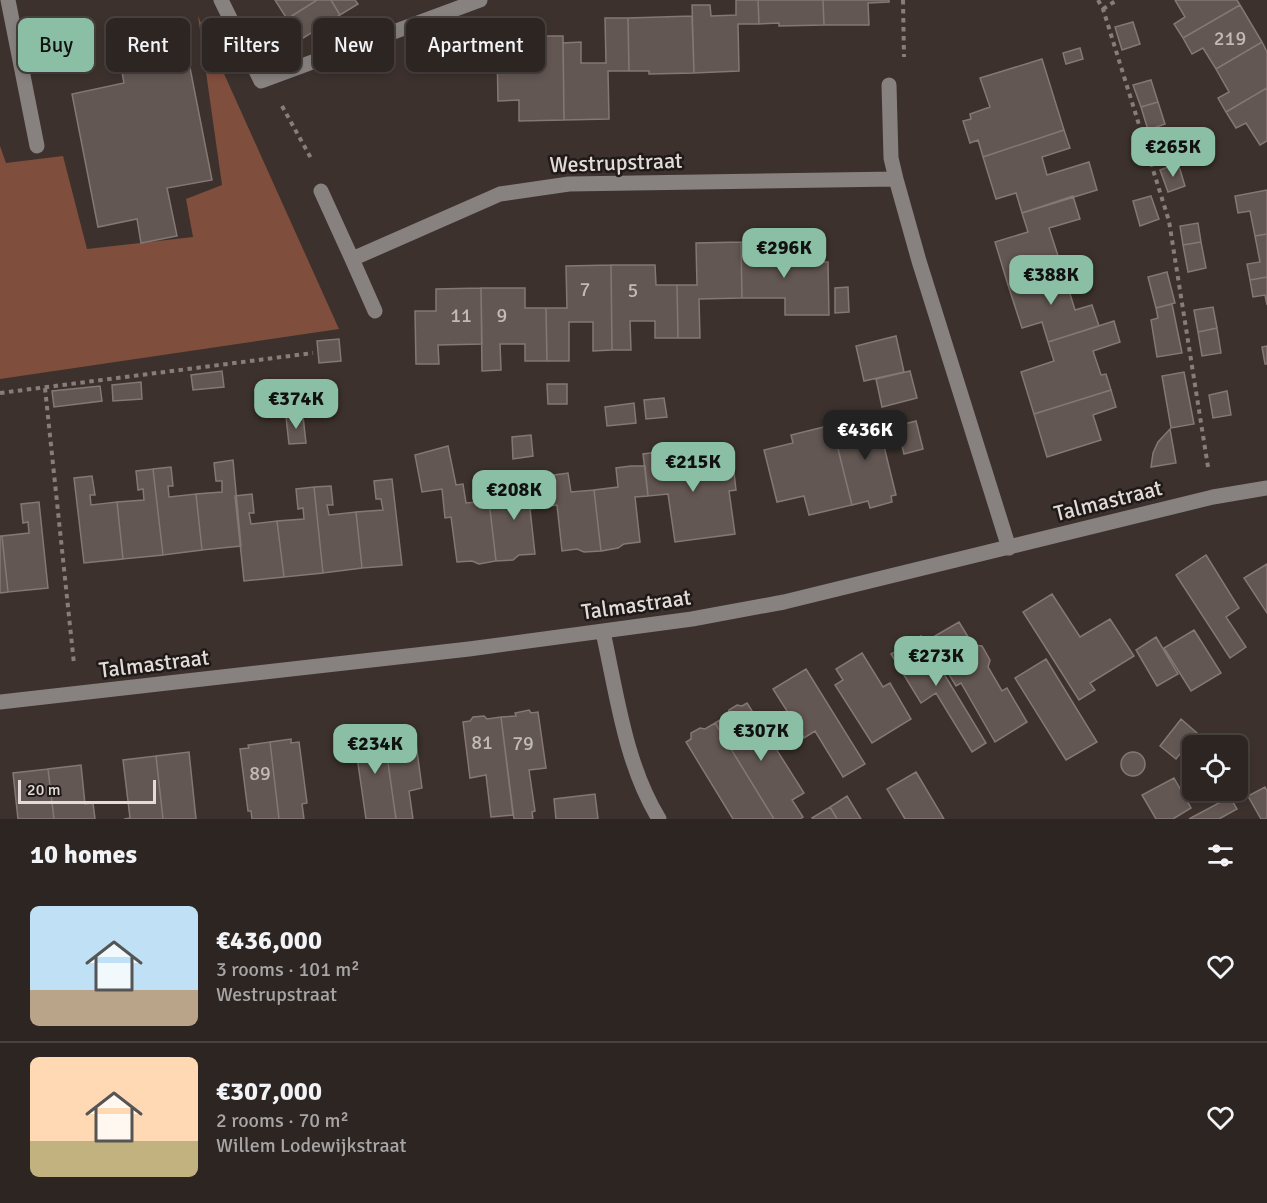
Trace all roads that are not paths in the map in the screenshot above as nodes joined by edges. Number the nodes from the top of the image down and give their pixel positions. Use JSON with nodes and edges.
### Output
{"nodes":[{"id":1,"x":8,"y":0,"type":"edge"},
{"id":2,"x":221,"y":0,"type":"edge"},
{"id":3,"x":480,"y":0,"type":"edge"},
{"id":4,"x":889,"y":85,"type":"road end"},
{"id":5,"x":37,"y":146,"type":"dead end"},
{"id":6,"x":896,"y":179,"type":"junction"},
{"id":7,"x":321,"y":191,"type":"road end"},
{"id":8,"x":351,"y":259,"type":"junction"},
{"id":9,"x":375,"y":311,"type":"dead end"},
{"id":10,"x":1267,"y":488,"type":"edge"},
{"id":11,"x":1009,"y":548,"type":"junction"},
{"id":12,"x":603,"y":632,"type":"junction"},
{"id":13,"x":0,"y":702,"type":"edge"},
{"id":14,"x":659,"y":819,"type":"edge"}],
"edges":[{"from":1,"to":5,"type":"street"},
{"from":2,"to":3,"type":"street"},
{"from":4,"to":6,"type":"street"},
{"from":6,"to":8,"type":"street","name":"Westrupstraat"},
{"from":6,"to":11,"type":"street"},
{"from":7,"to":8,"type":"street"},
{"from":8,"to":9,"type":"street"},
{"from":10,"to":11,"type":"street","name":"Talmastraat"},
{"from":11,"to":12,"type":"street","name":"Talmastraat"},
{"from":12,"to":13,"type":"street","name":"Talmastraat"},
{"from":12,"to":14,"type":"street"}]}
